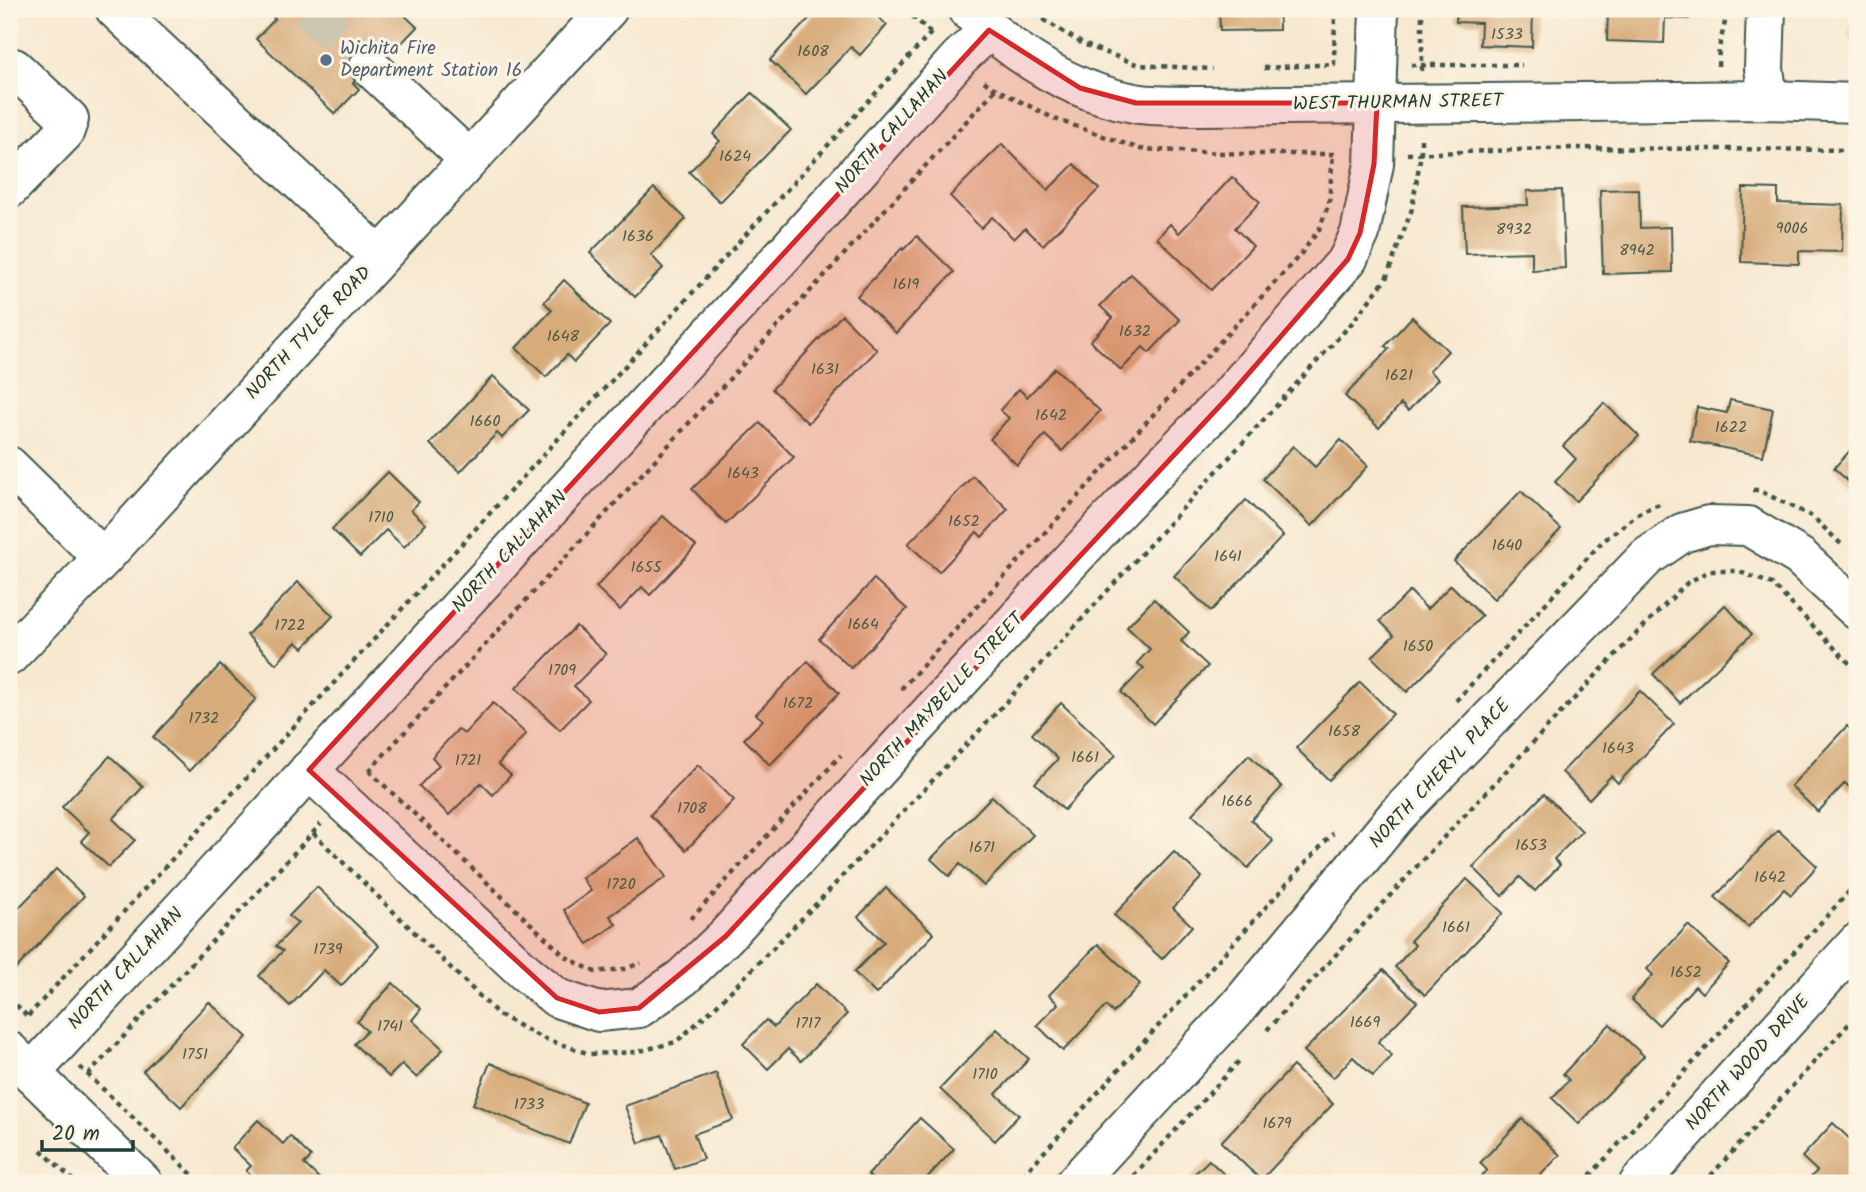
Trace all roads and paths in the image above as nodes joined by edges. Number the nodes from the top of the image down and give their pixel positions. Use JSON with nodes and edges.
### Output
{"nodes":[{"id":1,"x":115,"y":9,"type":"edge"},
{"id":2,"x":608,"y":9,"type":"edge"},
{"id":3,"x":1026,"y":9,"type":"edge"},
{"id":4,"x":1335,"y":9,"type":"edge"},
{"id":5,"x":1379,"y":9,"type":"edge"},
{"id":6,"x":1766,"y":9,"type":"edge"},
{"id":7,"x":978,"y":20,"type":"edge"},
{"id":8,"x":931,"y":33,"type":"dead end"},
{"id":9,"x":369,"y":66,"type":"tunnel mouth"},
{"id":10,"x":14,"y":68,"type":"dead end"},
{"id":11,"x":1264,"y":68,"type":"dead end"},
{"id":12,"x":1223,"y":69,"type":"dead end"},
{"id":13,"x":996,"y":89,"type":"dead end"},
{"id":14,"x":1768,"y":100,"type":"junction"},
{"id":15,"x":1377,"y":103,"type":"junction"},
{"id":16,"x":1857,"y":103,"type":"edge"},
{"id":17,"x":1333,"y":154,"type":"dead end"},
{"id":18,"x":469,"y":159,"type":"junction"},
{"id":19,"x":9,"y":189,"type":"edge"},
{"id":20,"x":379,"y":256,"type":"junction"},
{"id":21,"x":9,"y":466,"type":"edge"},
{"id":22,"x":103,"y":558,"type":"junction"},
{"id":23,"x":1857,"y":610,"type":"edge"},
{"id":24,"x":9,"y":656,"type":"edge"},
{"id":25,"x":1857,"y":671,"type":"edge"},
{"id":26,"x":896,"y":695,"type":"dead end"},
{"id":27,"x":849,"y":746,"type":"dead end"},
{"id":28,"x":309,"y":770,"type":"junction"},
{"id":29,"x":342,"y":801,"type":"junction"},
{"id":30,"x":1857,"y":883,"type":"edge"},
{"id":31,"x":682,"y":928,"type":"dead end"},
{"id":32,"x":1857,"y":943,"type":"edge"},
{"id":33,"x":645,"y":961,"type":"dead end"},
{"id":34,"x":9,"y":998,"type":"edge"},
{"id":35,"x":1857,"y":1015,"type":"edge"},
{"id":36,"x":28,"y":1016,"type":"junction"},
{"id":37,"x":1259,"y":1039,"type":"dead end"},
{"id":38,"x":57,"y":1045,"type":"junction"},
{"id":39,"x":1240,"y":1060,"type":"dead end"},
{"id":40,"x":20,"y":1062,"type":"edge"},
{"id":41,"x":88,"y":1075,"type":"junction"},
{"id":42,"x":41,"y":1150,"type":"dead end"},
{"id":43,"x":76,"y":1183,"type":"edge"},
{"id":44,"x":143,"y":1183,"type":"edge"},
{"id":45,"x":201,"y":1183,"type":"edge"},
{"id":46,"x":1075,"y":1183,"type":"edge"},
{"id":47,"x":1127,"y":1183,"type":"edge"},
{"id":48,"x":1583,"y":1183,"type":"edge"},
{"id":49,"x":1639,"y":1183,"type":"edge"},
{"id":50,"x":1704,"y":1183,"type":"edge"}],
"edges":[{"from":1,"to":20,"type":"street"},
{"from":2,"to":18,"type":"street","name":"NORTH TYLER ROAD"},
{"from":3,"to":12,"type":"path"},
{"from":4,"to":11,"type":"path"},
{"from":5,"to":15,"type":"street","name":"NORTH MAYBELLE STREET"},
{"from":6,"to":14,"type":"street"},
{"from":7,"to":15,"type":"street","name":"WEST THURMAN STREET"},
{"from":7,"to":28,"type":"street","name":"NORTH CALLAHAN"},
{"from":8,"to":36,"type":"path"},
{"from":9,"to":18,"type":"street"},
{"from":10,"to":19,"type":"street"},
{"from":13,"to":33,"type":"path"},
{"from":14,"to":15,"type":"street","name":"WEST THURMAN STREET"},
{"from":14,"to":16,"type":"street","name":"WEST THURMAN STREET"},
{"from":15,"to":29,"type":"street","name":"NORTH MAYBELLE STREET"},
{"from":17,"to":26,"type":"path"},
{"from":18,"to":20,"type":"street","name":"NORTH TYLER ROAD"},
{"from":20,"to":22,"type":"street","name":"NORTH TYLER ROAD"},
{"from":21,"to":22,"type":"street"},
{"from":22,"to":24,"type":"street","name":"NORTH TYLER ROAD"},
{"from":23,"to":46,"type":"street","name":"NORTH CHERYL PLACE"},
{"from":25,"to":37,"type":"path"},
{"from":27,"to":31,"type":"path"},
{"from":28,"to":29,"type":"street","name":"NORTH MAYBELLE STREET"},
{"from":28,"to":38,"type":"street","name":"NORTH CALLAHAN"},
{"from":29,"to":41,"type":"path"},
{"from":30,"to":48,"type":"path"},
{"from":32,"to":49,"type":"street","name":"NORTH WOOD DRIVE"},
{"from":34,"to":36,"type":"path"},
{"from":35,"to":50,"type":"path"},
{"from":36,"to":38,"type":"path"},
{"from":38,"to":40,"type":"street","name":"NORTH CALLAHAN"},
{"from":38,"to":41,"type":"path"},
{"from":39,"to":47,"type":"path"},
{"from":40,"to":44,"type":"street"},
{"from":41,"to":45,"type":"path"},
{"from":42,"to":43,"type":"path"}]}
